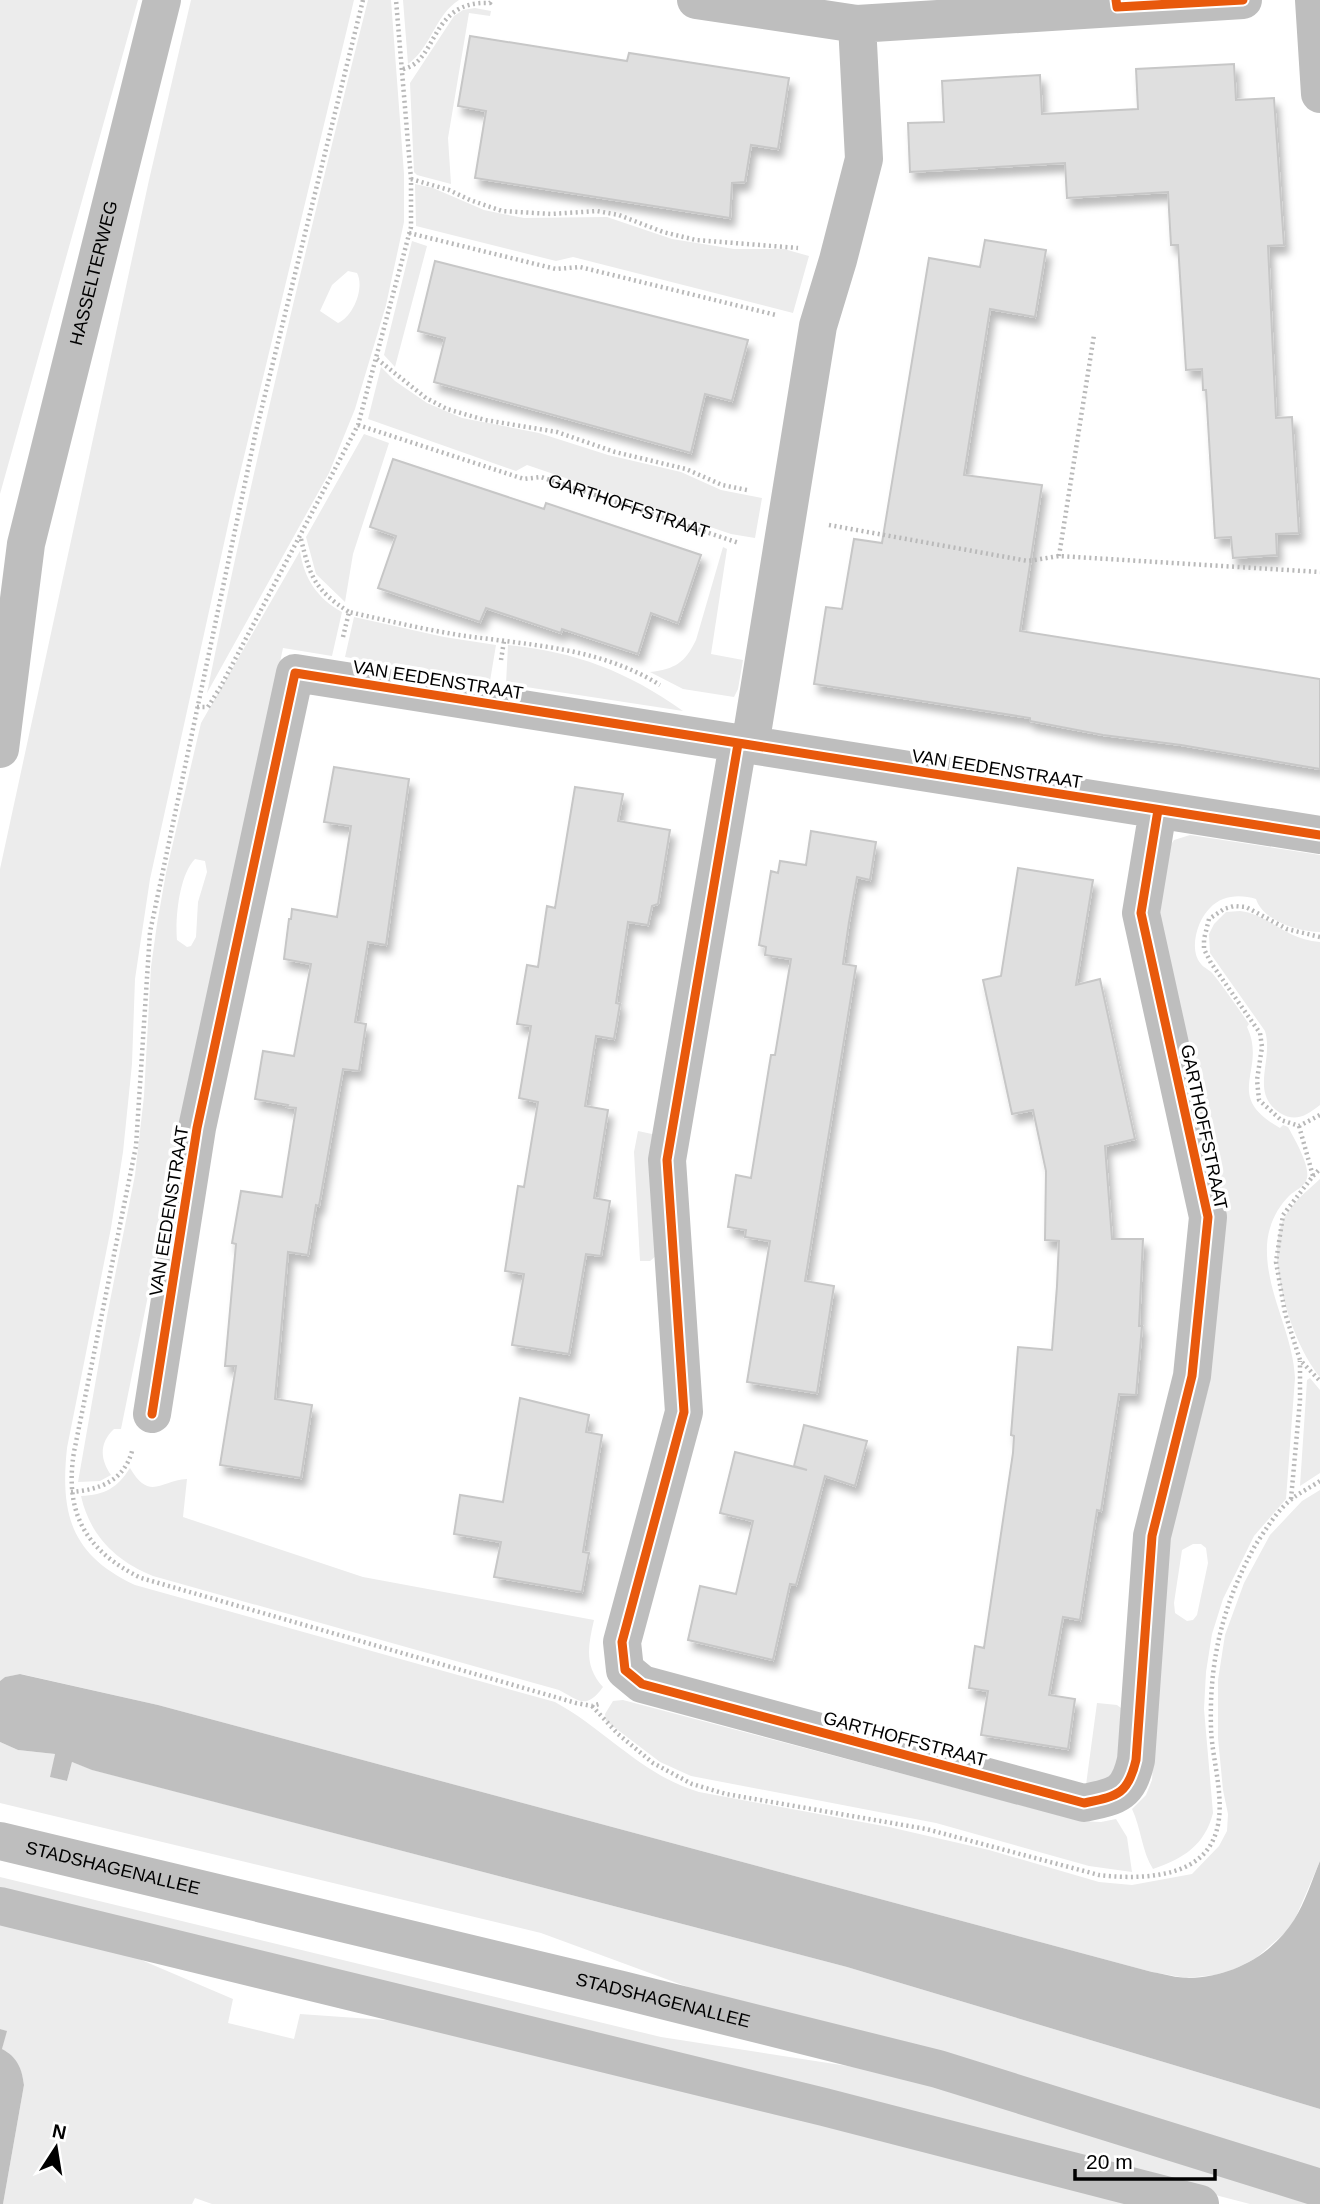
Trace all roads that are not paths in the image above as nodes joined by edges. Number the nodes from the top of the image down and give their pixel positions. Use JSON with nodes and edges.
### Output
{"nodes":[{"id":1,"x":162,"y":0,"type":"edge"},
{"id":2,"x":696,"y":0,"type":"edge"},
{"id":3,"x":1243,"y":0,"type":"edge"},
{"id":4,"x":1314,"y":0,"type":"edge"},
{"id":5,"x":1117,"y":4,"type":"edge"},
{"id":6,"x":857,"y":24,"type":"junction"},
{"id":7,"x":1320,"y":94,"type":"edge"},
{"id":8,"x":26,"y":544,"type":"junction"},
{"id":9,"x":0,"y":610,"type":"edge"},
{"id":10,"x":744,"y":745,"type":"junction"},
{"id":11,"x":0,"y":749,"type":"edge"},
{"id":12,"x":1158,"y":810,"type":"junction"},
{"id":13,"x":1320,"y":835,"type":"edge"},
{"id":14,"x":152,"y":1413,"type":"road end"},
{"id":15,"x":0,"y":1840,"type":"edge"},
{"id":16,"x":0,"y":1906,"type":"edge"},
{"id":17,"x":1320,"y":2188,"type":"edge"},
{"id":18,"x":1200,"y":2204,"type":"edge"}],
"edges":[{"from":1,"to":8,"type":"street","name":"HASSELTERWEG"},
{"from":2,"to":6,"type":"street"},
{"from":3,"to":5,"type":"street"},
{"from":4,"to":7,"type":"street"},
{"from":5,"to":6,"type":"street"},
{"from":6,"to":10,"type":"street","name":"GARTHOFFSTRAAT"},
{"from":8,"to":9,"type":"street","name":"HASSELTERWEG"},
{"from":8,"to":11,"type":"street","name":"HASSELTERWEG"},
{"from":10,"to":12,"type":"street","name":"VAN EEDENSTRAAT"},
{"from":10,"to":12,"type":"street","name":"GARTHOFFSTRAAT"},
{"from":10,"to":14,"type":"street","name":"VAN EEDENSTRAAT"},
{"from":12,"to":13,"type":"street","name":"VAN EEDENSTRAAT"},
{"from":15,"to":17,"type":"street","name":"STADSHAGENALLEE"},
{"from":16,"to":18,"type":"street"}]}
